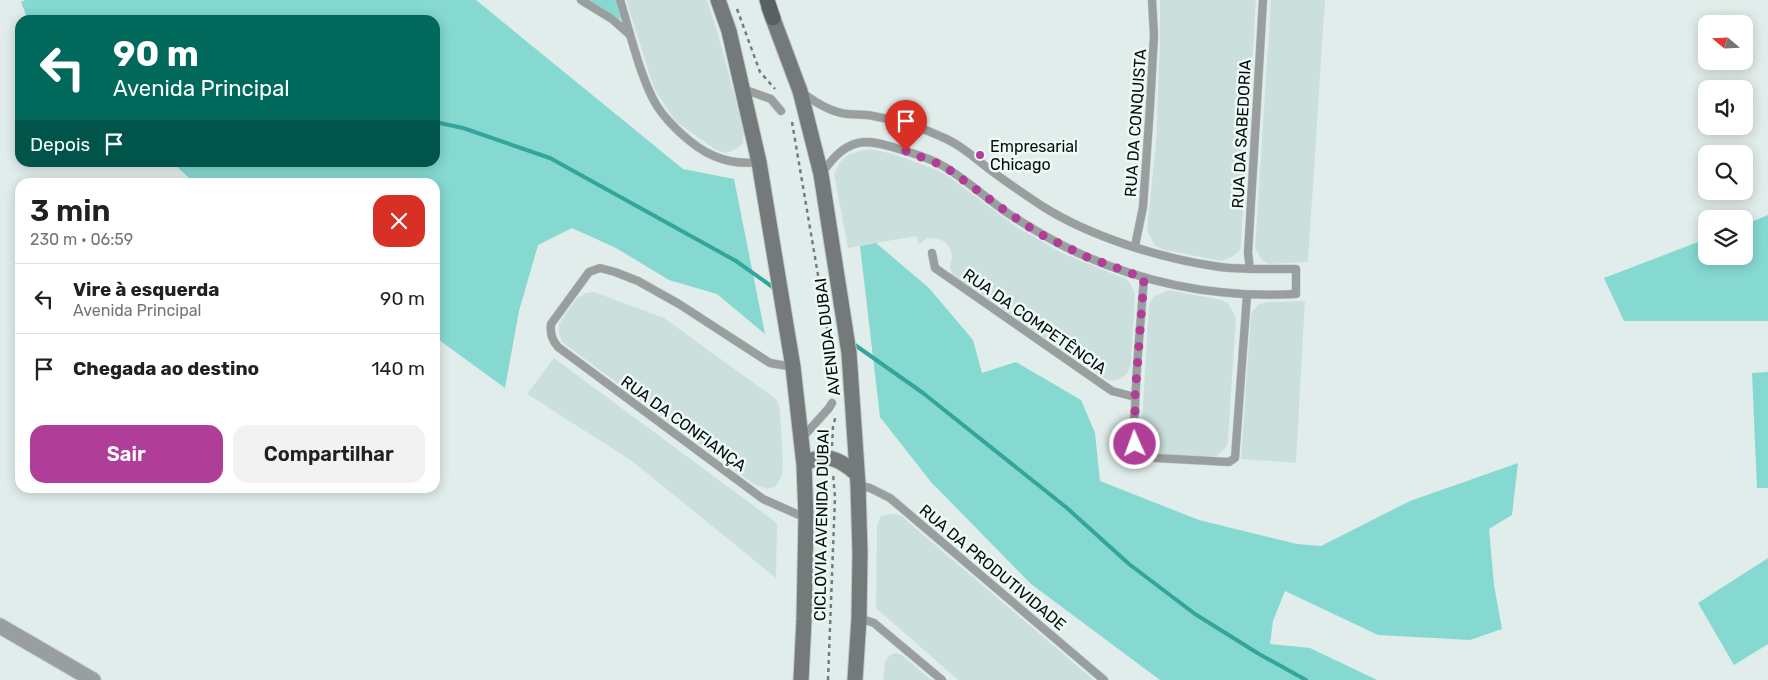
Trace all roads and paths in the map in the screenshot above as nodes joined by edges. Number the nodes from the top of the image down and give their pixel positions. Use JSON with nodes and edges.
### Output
{"nodes":[{"id":1,"x":581,"y":0,"type":"edge"},
{"id":2,"x":620,"y":0,"type":"edge"},
{"id":3,"x":718,"y":0,"type":"edge"},
{"id":4,"x":766,"y":0,"type":"edge"},
{"id":5,"x":1152,"y":0,"type":"edge"},
{"id":6,"x":1263,"y":0,"type":"edge"},
{"id":7,"x":737,"y":8,"type":"dead end"},
{"id":8,"x":773,"y":18,"type":"joint"},
{"id":9,"x":630,"y":35,"type":"junction"},
{"id":10,"x":742,"y":89,"type":"junction"},
{"id":11,"x":777,"y":91,"type":"dead end"},
{"id":12,"x":800,"y":91,"type":"junction"},
{"id":13,"x":781,"y":111,"type":"dead end"},
{"id":14,"x":791,"y":114,"type":"dead end"},
{"id":15,"x":759,"y":162,"type":"junction"},
{"id":16,"x":821,"y":174,"type":"junction"},
{"id":17,"x":1135,"y":246,"type":"junction"},
{"id":18,"x":932,"y":253,"type":"dead end"},
{"id":19,"x":1250,"y":269,"type":"junction"},
{"id":20,"x":1144,"y":278,"type":"junction"},
{"id":21,"x":1247,"y":295,"type":"junction"},
{"id":22,"x":793,"y":367,"type":"junction"},
{"id":23,"x":836,"y":379,"type":"dead end"},
{"id":24,"x":1135,"y":397,"type":"junction"},
{"id":25,"x":832,"y":403,"type":"dead end"},
{"id":26,"x":837,"y":413,"type":"dead end"},
{"id":27,"x":801,"y":439,"type":"junction"},
{"id":28,"x":832,"y":459,"type":"junction"},
{"id":29,"x":804,"y":465,"type":"junction"},
{"id":30,"x":858,"y":480,"type":"junction"},
{"id":31,"x":806,"y":518,"type":"junction"},
{"id":32,"x":859,"y":618,"type":"junction"},
{"id":33,"x":0,"y":626,"type":"edge"},
{"id":34,"x":93,"y":680,"type":"edge"},
{"id":35,"x":801,"y":680,"type":"edge"},
{"id":36,"x":828,"y":680,"type":"edge"},
{"id":37,"x":855,"y":680,"type":"edge"},
{"id":38,"x":942,"y":680,"type":"edge"},
{"id":39,"x":1104,"y":680,"type":"edge"}],
"edges":[{"from":1,"to":9,"type":"lane"},
{"from":2,"to":9,"type":"lane"},
{"from":3,"to":10,"type":"street"},
{"from":4,"to":8,"type":"main road"},
{"from":5,"to":17,"type":"lane","name":"RUA DA CONQUISTA"},
{"from":6,"to":19,"type":"lane","name":"RUA DA SABEDORIA"},
{"from":7,"to":11,"type":"path"},
{"from":8,"to":12,"type":"street","name":"AVENIDA DUBAI"},
{"from":9,"to":15,"type":"lane"},
{"from":10,"to":13,"type":"lane"},
{"from":10,"to":15,"type":"street"},
{"from":12,"to":16,"type":"street","name":"AVENIDA DUBAI"},
{"from":12,"to":17,"type":"lane"},
{"from":14,"to":23,"type":"path"},
{"from":15,"to":22,"type":"street"},
{"from":16,"to":20,"type":"lane"},
{"from":16,"to":30,"type":"street","name":"AVENIDA DUBAI"},
{"from":17,"to":19,"type":"lane"},
{"from":18,"to":24,"type":"lane","name":"RUA DA COMPETÊNCIA"},
{"from":19,"to":21,"type":"lane"},
{"from":20,"to":21,"type":"lane"},
{"from":20,"to":24,"type":"lane"},
{"from":21,"to":24,"type":"lane"},
{"from":22,"to":27,"type":"street"},
{"from":22,"to":31,"type":"lane","name":"RUA DA CONFIANÇA"},
{"from":25,"to":27,"type":"lane"},
{"from":26,"to":28,"type":"path","name":"CICLOVIA AVENIDA DUBAI"},
{"from":27,"to":29,"type":"street"},
{"from":28,"to":29,"type":"street"},
{"from":28,"to":30,"type":"street"},
{"from":28,"to":36,"type":"path","name":"CICLOVIA AVENIDA DUBAI"},
{"from":29,"to":31,"type":"street"},
{"from":30,"to":32,"type":"street","name":"AVENIDA DUBAI"},
{"from":30,"to":39,"type":"lane","name":"RUA DA PRODUTIVIDADE"},
{"from":31,"to":35,"type":"street"},
{"from":32,"to":37,"type":"street","name":"AVENIDA DUBAI"},
{"from":32,"to":38,"type":"lane"},
{"from":33,"to":34,"type":"street"}]}
